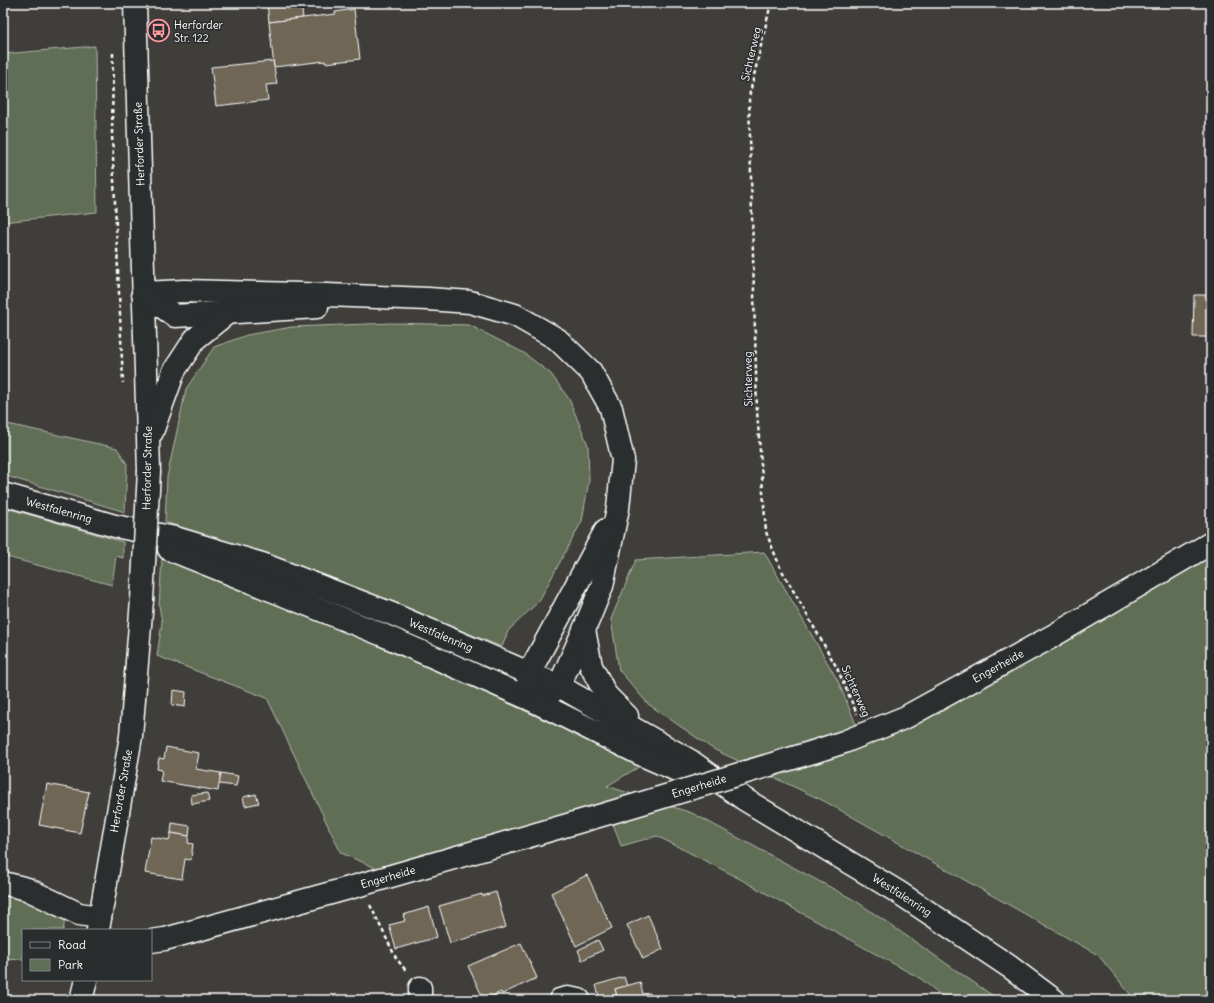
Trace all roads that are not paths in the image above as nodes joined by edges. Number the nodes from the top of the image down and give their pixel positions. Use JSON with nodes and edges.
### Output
{"nodes":[{"id":1,"x":134,"y":3,"type":"edge"},
{"id":2,"x":143,"y":293,"type":"junction"},
{"id":3,"x":428,"y":299,"type":"junction"},
{"id":4,"x":226,"y":314,"type":"junction"},
{"id":5,"x":148,"y":443,"type":"junction"},
{"id":6,"x":3,"y":494,"type":"edge"},
{"id":7,"x":618,"y":508,"type":"junction"},
{"id":8,"x":115,"y":526,"type":"junction"},
{"id":9,"x":1211,"y":543,"type":"edge"},
{"id":10,"x":584,"y":630,"type":"junction"},
{"id":11,"x":529,"y":673,"type":"junction"},
{"id":12,"x":559,"y":686,"type":"junction"},
{"id":13,"x":532,"y":700,"type":"junction"},
{"id":14,"x":646,"y":736,"type":"junction"},
{"id":15,"x":744,"y":799,"type":"junction"},
{"id":16,"x":3,"y":883,"type":"edge"},
{"id":17,"x":99,"y":923,"type":"edge"},
{"id":18,"x":152,"y":941,"type":"edge"},
{"id":19,"x":86,"y":981,"type":"edge"},
{"id":20,"x":81,"y":1000,"type":"edge"},
{"id":21,"x":560,"y":1000,"type":"edge"},
{"id":22,"x":579,"y":1000,"type":"edge"},
{"id":23,"x":1054,"y":1000,"type":"edge"}],
"edges":[{"from":1,"to":2,"type":"main road","name":"Herforder Straße"},
{"from":2,"to":3,"type":"main road"},
{"from":2,"to":4,"type":"main road"},
{"from":2,"to":5,"type":"main road","name":"Herforder Straße"},
{"from":3,"to":4,"type":"main road"},
{"from":3,"to":7,"type":"main road"},
{"from":4,"to":5,"type":"main road"},
{"from":5,"to":17,"type":"main road","name":"Herforder Straße","bridge":true},
{"from":6,"to":8,"type":"main road","name":"Westfalenring"},
{"from":7,"to":10,"type":"main road"},
{"from":7,"to":11,"type":"main road"},
{"from":8,"to":11,"type":"main road","name":"Westfalenring"},
{"from":8,"to":13,"type":"main road","name":"Westfalenring"},
{"from":9,"to":18,"type":"main road","name":"Engerheide","bridge":true},
{"from":10,"to":12,"type":"main road"},
{"from":10,"to":14,"type":"main road"},
{"from":11,"to":12,"type":"main road","name":"Westfalenring"},
{"from":11,"to":13,"type":"main road"},
{"from":12,"to":13,"type":"main road"},
{"from":12,"to":14,"type":"main road","name":"Westfalenring"},
{"from":13,"to":15,"type":"main road","name":"Westfalenring"},
{"from":14,"to":15,"type":"main road","name":"Westfalenring"},
{"from":15,"to":23,"type":"main road","name":"Westfalenring"},
{"from":16,"to":17,"type":"main road"},
{"from":19,"to":20,"type":"main road"},
{"from":21,"to":22,"type":"main road"}]}
